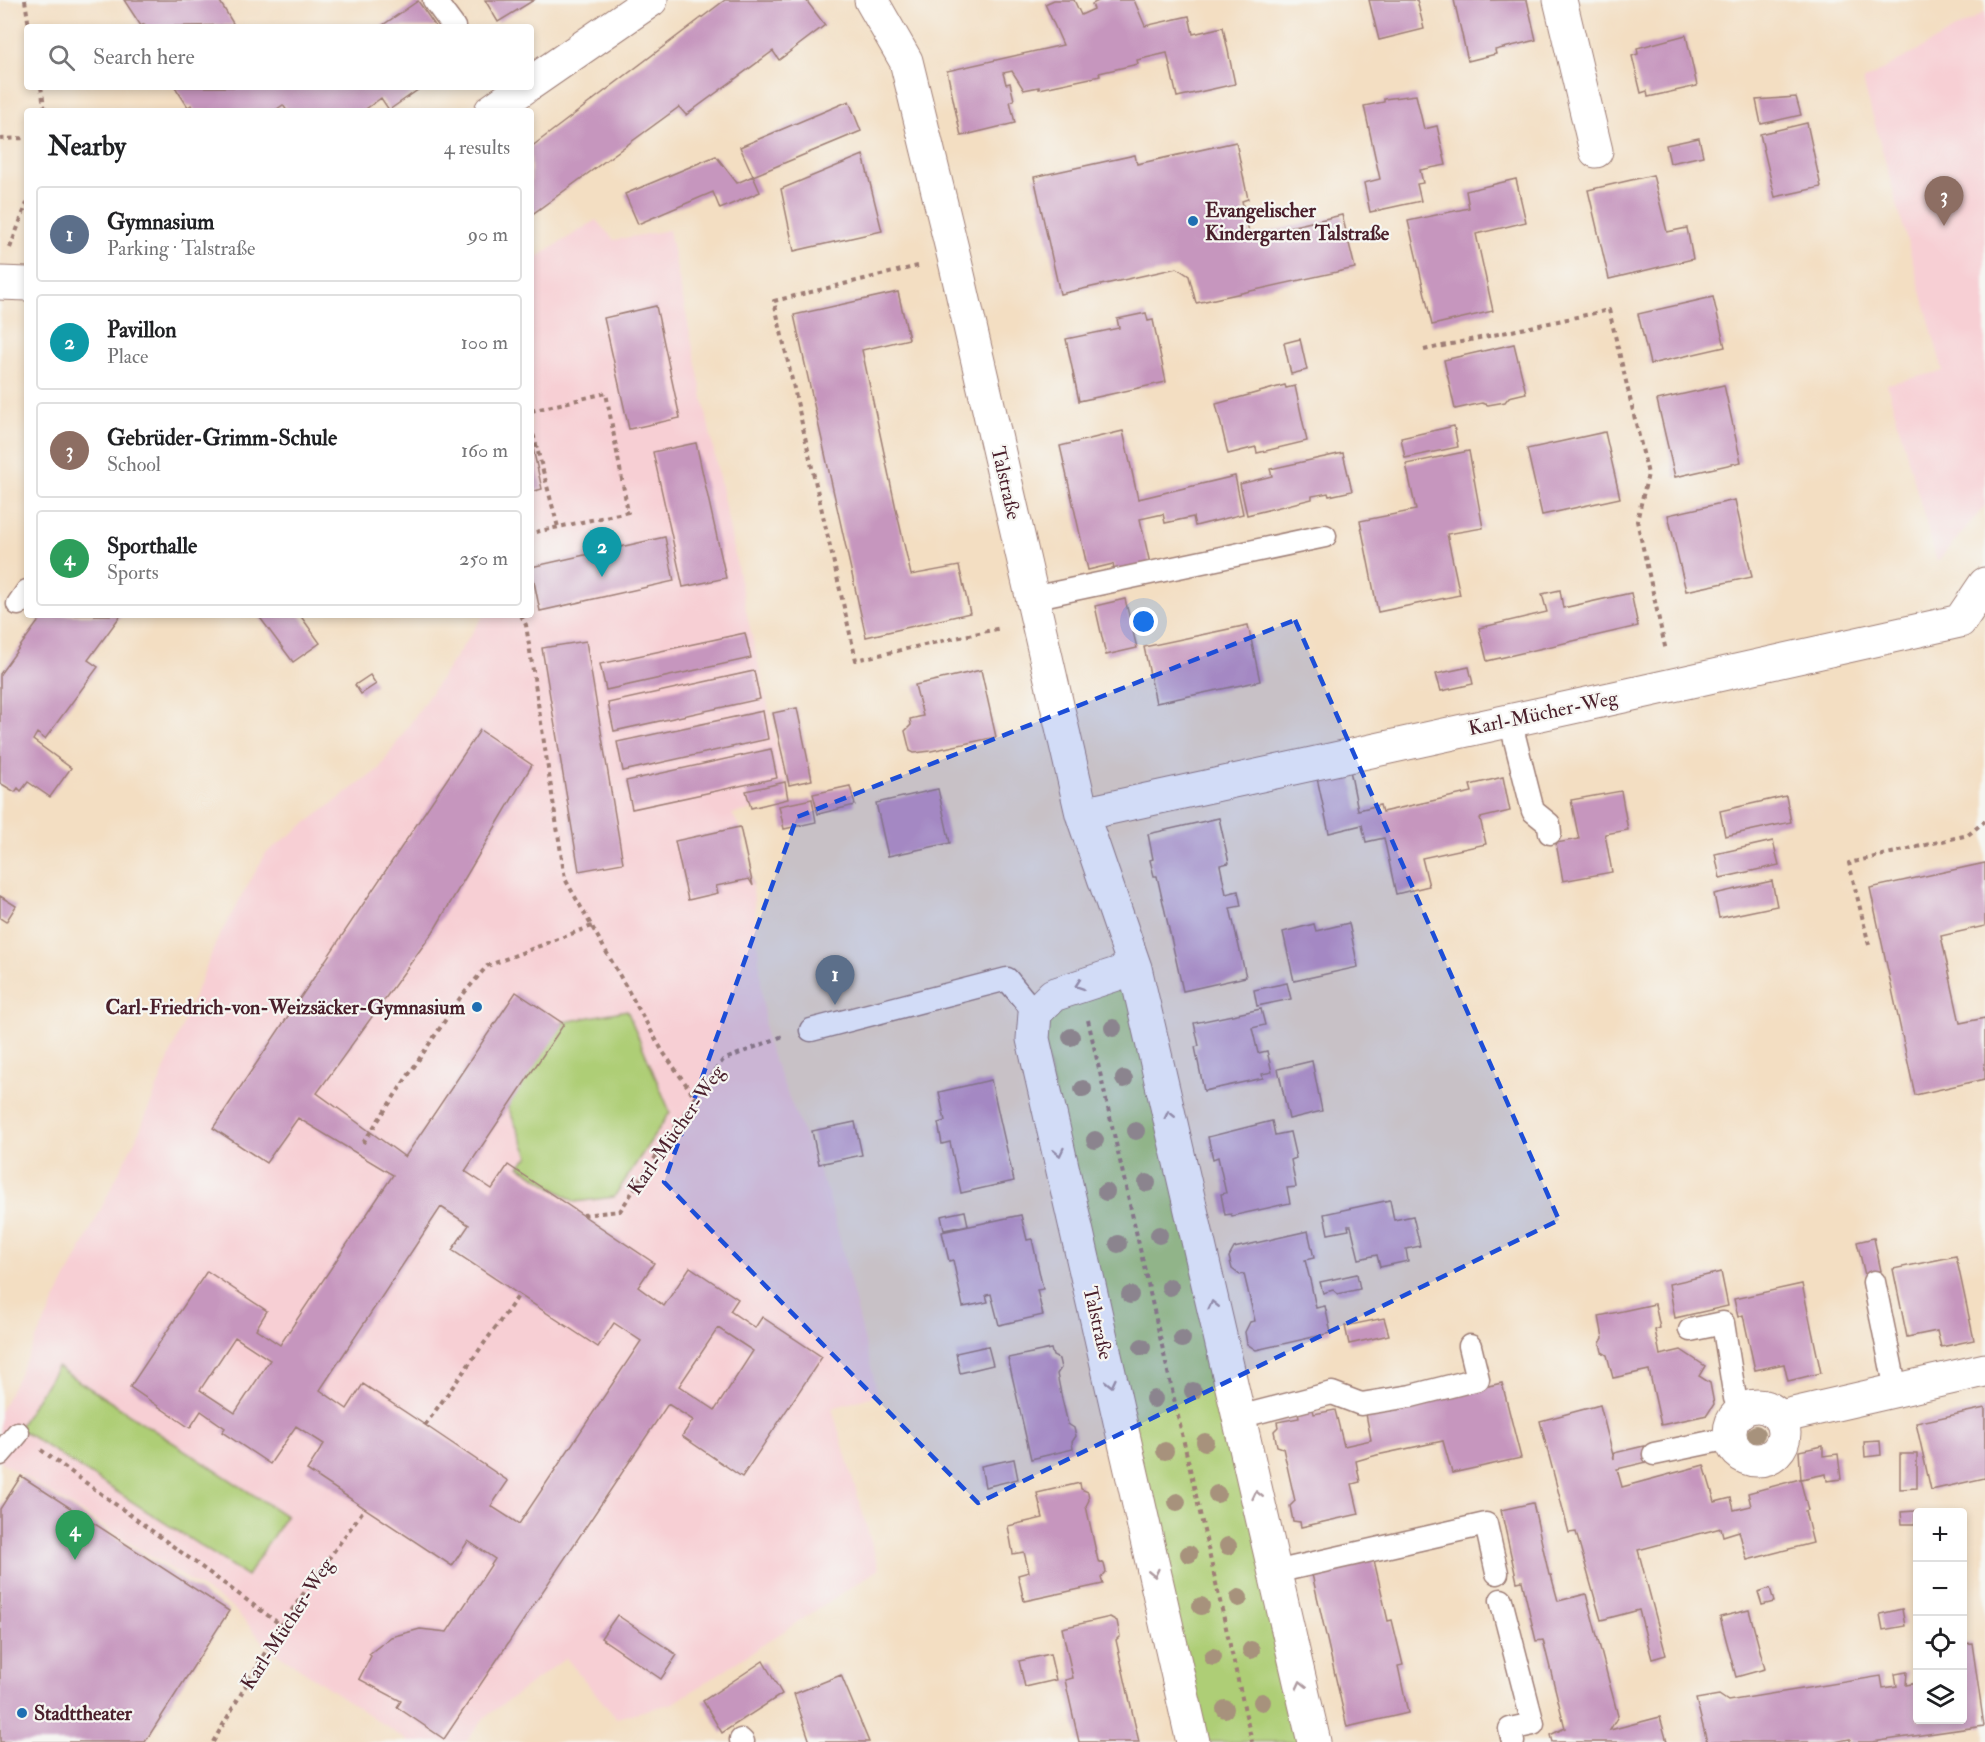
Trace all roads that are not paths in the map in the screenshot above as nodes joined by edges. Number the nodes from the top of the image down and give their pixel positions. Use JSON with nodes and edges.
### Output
{"nodes":[{"id":1,"x":434,"y":0,"type":"edge"},
{"id":2,"x":651,"y":0,"type":"edge"},
{"id":3,"x":871,"y":0,"type":"edge"},
{"id":4,"x":1560,"y":0,"type":"edge"},
{"id":5,"x":452,"y":24,"type":"edge"},
{"id":6,"x":534,"y":78,"type":"edge"},
{"id":7,"x":1596,"y":151,"type":"dead end"},
{"id":8,"x":0,"y":283,"type":"edge"},
{"id":9,"x":24,"y":284,"type":"edge"},
{"id":10,"x":1325,"y":536,"type":"dead end"},
{"id":11,"x":1985,"y":584,"type":"edge"},
{"id":12,"x":1035,"y":609,"type":"junction"},
{"id":13,"x":1510,"y":720,"type":"junction"},
{"id":14,"x":1082,"y":814,"type":"junction"},
{"id":15,"x":1550,"y":833,"type":"dead end"},
{"id":16,"x":1135,"y":968,"type":"junction"},
{"id":17,"x":1035,"y":1013,"type":"junction"},
{"id":18,"x":811,"y":1030,"type":"road end"},
{"id":19,"x":1874,"y":1282,"type":"dead end"},
{"id":20,"x":1690,"y":1330,"type":"dead end"},
{"id":21,"x":1470,"y":1346,"type":"dead end"},
{"id":22,"x":1985,"y":1370,"type":"edge"},
{"id":23,"x":1896,"y":1390,"type":"junction"},
{"id":24,"x":1239,"y":1417,"type":"junction"},
{"id":25,"x":1780,"y":1418,"type":"junction"},
{"id":26,"x":1736,"y":1425,"type":"junction"},
{"id":27,"x":18,"y":1433,"type":"road end"},
{"id":28,"x":0,"y":1454,"type":"edge"},
{"id":29,"x":1654,"y":1454,"type":"dead end"},
{"id":30,"x":1275,"y":1572,"type":"junction"},
{"id":31,"x":1497,"y":1573,"type":"dead end"},
{"id":32,"x":1501,"y":1600,"type":"dead end"},
{"id":33,"x":1192,"y":1742,"type":"edge"},
{"id":34,"x":1314,"y":1742,"type":"edge"},
{"id":35,"x":1513,"y":1742,"type":"edge"}],
"edges":[{"from":1,"to":5,"type":"lane"},
{"from":2,"to":6,"type":"street"},
{"from":3,"to":12,"type":"street","name":"Talstraße"},
{"from":4,"to":7,"type":"street"},
{"from":8,"to":9,"type":"street"},
{"from":10,"to":12,"type":"lane"},
{"from":11,"to":13,"type":"street","name":"Karl-Mücher-Weg"},
{"from":12,"to":14,"type":"street","name":"Talstraße"},
{"from":13,"to":14,"type":"street","name":"Karl-Mücher-Weg"},
{"from":13,"to":15,"type":"lane"},
{"from":14,"to":16,"type":"street","name":"Talstraße"},
{"from":16,"to":17,"type":"street","one_way":true},
{"from":24,"to":16,"type":"street","name":"Talstraße","one_way":true},
{"from":17,"to":18,"type":"lane"},
{"from":17,"to":33,"type":"street","name":"Talstraße","one_way":true},
{"from":19,"to":23,"type":"lane"},
{"from":20,"to":26,"type":"lane"},
{"from":21,"to":24,"type":"lane"},
{"from":22,"to":23,"type":"street"},
{"from":23,"to":25,"type":"street"},
{"from":30,"to":24,"type":"street","name":"Talstraße","one_way":true},
{"from":25,"to":26,"type":"street"},
{"from":25,"to":26,"type":"street"},
{"from":26,"to":29,"type":"lane"},
{"from":27,"to":28,"type":"lane"},
{"from":30,"to":31,"type":"lane"},
{"from":34,"to":30,"type":"street","name":"Talstraße","one_way":true},
{"from":32,"to":35,"type":"lane"}]}
